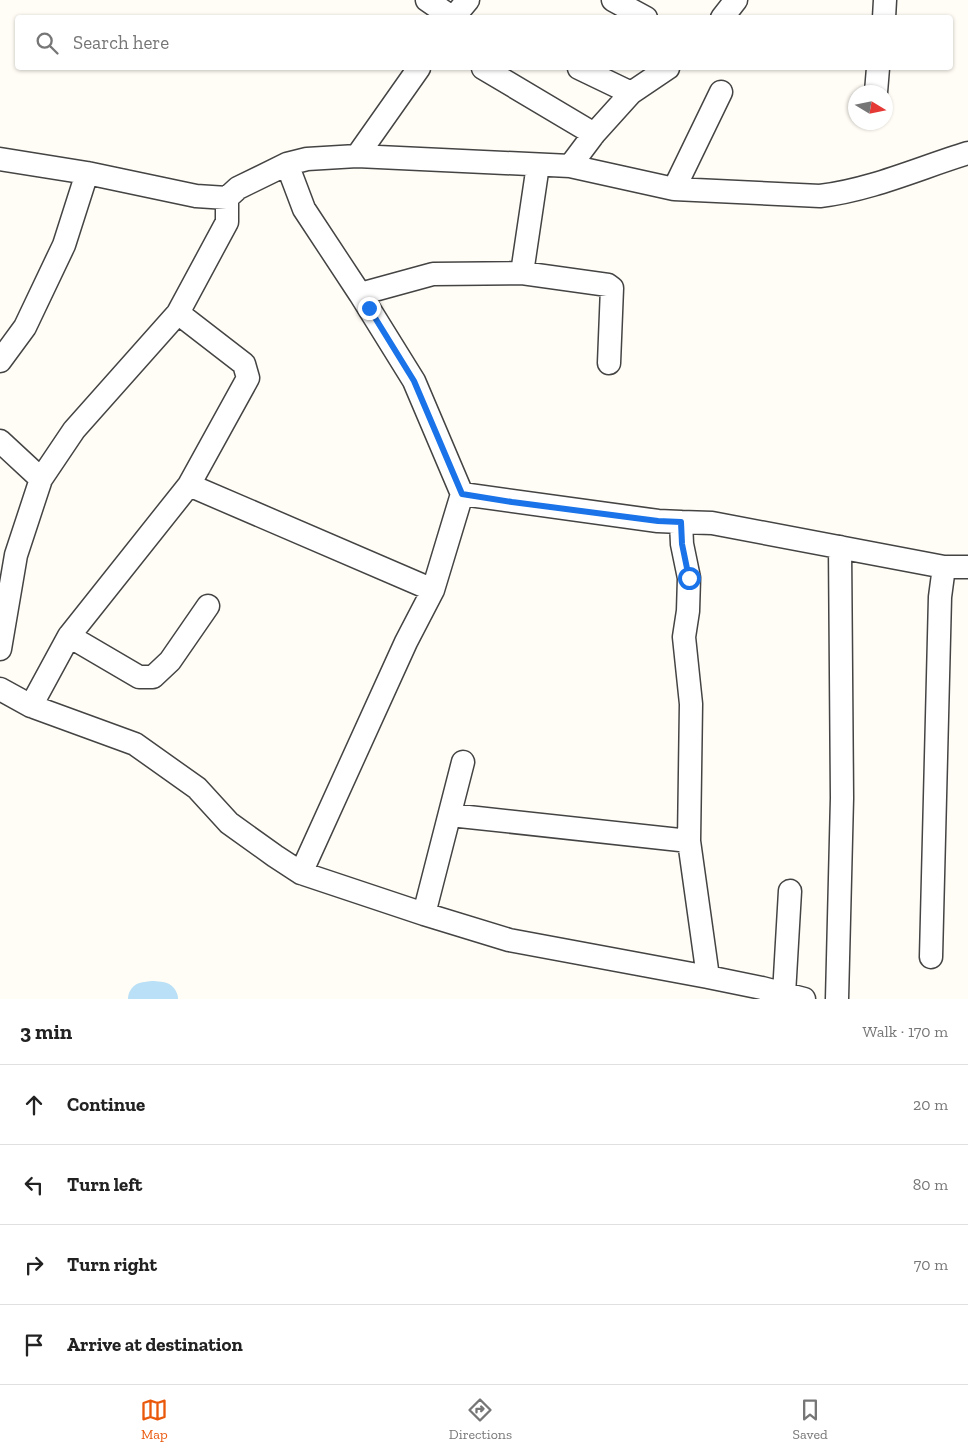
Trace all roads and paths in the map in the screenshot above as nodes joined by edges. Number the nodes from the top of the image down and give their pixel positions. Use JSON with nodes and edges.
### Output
{"nodes":[{"id":1,"x":427,"y":0,"type":"edge"},
{"id":2,"x":613,"y":0,"type":"edge"},
{"id":3,"x":736,"y":0,"type":"edge"},
{"id":4,"x":885,"y":0,"type":"edge"},
{"id":5,"x":463,"y":12,"type":"edge"},
{"id":6,"x":640,"y":15,"type":"edge"},
{"id":7,"x":724,"y":15,"type":"edge"},
{"id":8,"x":884,"y":15,"type":"edge"},
{"id":9,"x":417,"y":70,"type":"edge"},
{"id":10,"x":486,"y":70,"type":"edge"},
{"id":11,"x":583,"y":70,"type":"edge"},
{"id":12,"x":665,"y":70,"type":"edge"},
{"id":13,"x":878,"y":70,"type":"edge"},
{"id":14,"x":877,"y":85,"type":"edge"},
{"id":15,"x":721,"y":92,"type":"dead end"},
{"id":16,"x":631,"y":93,"type":"junction"},
{"id":17,"x":594,"y":134,"type":"junction"},
{"id":18,"x":968,"y":152,"type":"edge"},
{"id":19,"x":357,"y":156,"type":"junction"},
{"id":20,"x":0,"y":159,"type":"edge"},
{"id":21,"x":287,"y":164,"type":"junction"},
{"id":22,"x":538,"y":165,"type":"junction"},
{"id":23,"x":570,"y":166,"type":"junction"},
{"id":24,"x":87,"y":173,"type":"junction"},
{"id":25,"x":674,"y":189,"type":"junction"},
{"id":26,"x":227,"y":198,"type":"junction"},
{"id":27,"x":522,"y":273,"type":"junction"},
{"id":28,"x":360,"y":294,"type":"junction"},
{"id":29,"x":178,"y":313,"type":"junction"},
{"id":30,"x":0,"y":361,"type":"edge"},
{"id":31,"x":609,"y":363,"type":"dead end"},
{"id":32,"x":0,"y":441,"type":"edge"},
{"id":33,"x":41,"y":478,"type":"junction"},
{"id":34,"x":189,"y":485,"type":"junction"},
{"id":35,"x":462,"y":494,"type":"junction"},
{"id":36,"x":681,"y":522,"type":"junction"},
{"id":37,"x":840,"y":547,"type":"junction"},
{"id":38,"x":944,"y":567,"type":"junction"},
{"id":39,"x":968,"y":567,"type":"edge"},
{"id":40,"x":433,"y":590,"type":"junction"},
{"id":41,"x":208,"y":606,"type":"dead end"},
{"id":42,"x":69,"y":636,"type":"junction"},
{"id":43,"x":0,"y":649,"type":"edge"},
{"id":44,"x":0,"y":684,"type":"edge"},
{"id":45,"x":0,"y":689,"type":"edge"},
{"id":46,"x":31,"y":706,"type":"junction"},
{"id":47,"x":463,"y":762,"type":"dead end"},
{"id":48,"x":450,"y":815,"type":"junction"},
{"id":49,"x":689,"y":841,"type":"junction"},
{"id":50,"x":301,"y":872,"type":"junction"},
{"id":51,"x":790,"y":891,"type":"dead end"},
{"id":52,"x":424,"y":914,"type":"junction"},
{"id":53,"x":931,"y":957,"type":"dead end"},
{"id":54,"x":708,"y":977,"type":"junction"},
{"id":55,"x":794,"y":997,"type":"edge"},
{"id":56,"x":838,"y":999,"type":"edge"}],
"edges":[{"from":1,"to":5,"type":"street"},
{"from":2,"to":6,"type":"street"},
{"from":3,"to":7,"type":"street"},
{"from":4,"to":8,"type":"street"},
{"from":9,"to":19,"type":"street"},
{"from":10,"to":17,"type":"street"},
{"from":11,"to":16,"type":"street"},
{"from":12,"to":16,"type":"street"},
{"from":13,"to":14,"type":"street"},
{"from":15,"to":25,"type":"street"},
{"from":16,"to":17,"type":"street"},
{"from":17,"to":23,"type":"street"},
{"from":18,"to":25,"type":"street"},
{"from":19,"to":21,"type":"street"},
{"from":19,"to":22,"type":"street"},
{"from":20,"to":24,"type":"street"},
{"from":21,"to":26,"type":"street"},
{"from":21,"to":28,"type":"street"},
{"from":22,"to":23,"type":"street"},
{"from":22,"to":27,"type":"street"},
{"from":23,"to":25,"type":"street"},
{"from":24,"to":26,"type":"street"},
{"from":24,"to":30,"type":"street"},
{"from":26,"to":29,"type":"street"},
{"from":27,"to":28,"type":"street"},
{"from":27,"to":31,"type":"street"},
{"from":28,"to":35,"type":"street"},
{"from":29,"to":33,"type":"street"},
{"from":29,"to":34,"type":"street"},
{"from":32,"to":33,"type":"street"},
{"from":33,"to":43,"type":"street"},
{"from":34,"to":40,"type":"street"},
{"from":34,"to":42,"type":"street"},
{"from":35,"to":36,"type":"street"},
{"from":35,"to":40,"type":"street"},
{"from":36,"to":37,"type":"street"},
{"from":36,"to":49,"type":"street"},
{"from":37,"to":38,"type":"street"},
{"from":37,"to":56,"type":"street"},
{"from":38,"to":39,"type":"street"},
{"from":38,"to":53,"type":"street"},
{"from":40,"to":50,"type":"street"},
{"from":41,"to":42,"type":"street"},
{"from":42,"to":46,"type":"street"},
{"from":44,"to":45,"type":"street"},
{"from":45,"to":46,"type":"street"},
{"from":46,"to":50,"type":"street"},
{"from":47,"to":48,"type":"street"},
{"from":48,"to":49,"type":"street"},
{"from":48,"to":52,"type":"street"},
{"from":49,"to":54,"type":"street"},
{"from":50,"to":52,"type":"street"},
{"from":51,"to":55,"type":"street"},
{"from":52,"to":54,"type":"street"},
{"from":54,"to":55,"type":"street"}]}
